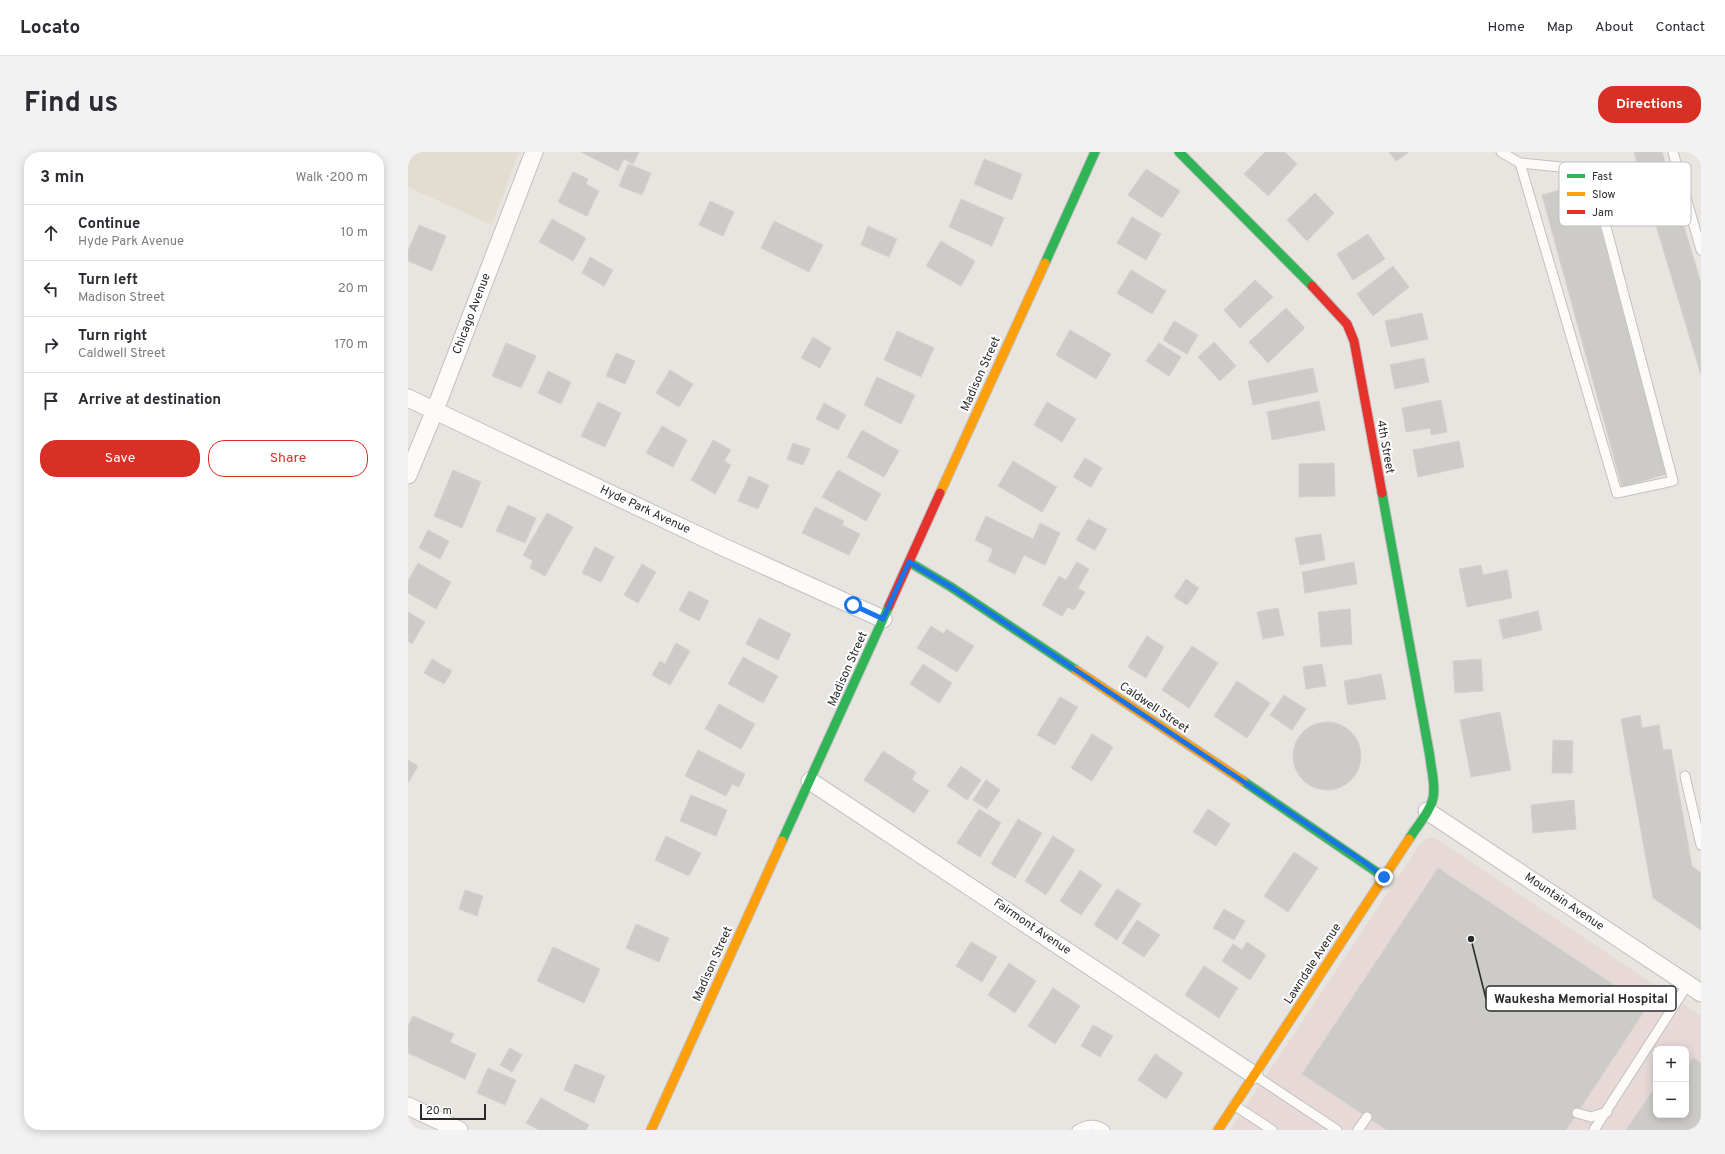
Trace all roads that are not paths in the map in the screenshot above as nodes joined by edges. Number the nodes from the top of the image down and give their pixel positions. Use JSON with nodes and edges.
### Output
{"nodes":[{"id":1,"x":534,"y":152,"type":"edge"},
{"id":2,"x":1095,"y":152,"type":"edge"},
{"id":3,"x":1179,"y":152,"type":"edge"},
{"id":4,"x":1501,"y":152,"type":"edge"},
{"id":5,"x":1673,"y":152,"type":"edge"},
{"id":6,"x":1676,"y":162,"type":"edge"},
{"id":7,"x":1520,"y":163,"type":"junction"},
{"id":8,"x":1559,"y":167,"type":"edge"},
{"id":9,"x":1691,"y":215,"type":"edge"},
{"id":10,"x":1606,"y":226,"type":"edge"},
{"id":11,"x":1701,"y":250,"type":"edge"},
{"id":12,"x":408,"y":398,"type":"edge"},
{"id":13,"x":435,"y":410,"type":"junction"},
{"id":14,"x":408,"y":475,"type":"edge"},
{"id":15,"x":909,"y":562,"type":"junction"},
{"id":16,"x":883,"y":619,"type":"junction"},
{"id":17,"x":1685,"y":776,"type":"dead end"},
{"id":18,"x":810,"y":781,"type":"junction"},
{"id":19,"x":1427,"y":811,"type":"junction"},
{"id":20,"x":1701,"y":845,"type":"edge"},
{"id":21,"x":1384,"y":877,"type":"junction"},
{"id":22,"x":1694,"y":988,"type":"edge"},
{"id":23,"x":1254,"y":1075,"type":"junction"},
{"id":24,"x":1234,"y":1105,"type":"junction"},
{"id":25,"x":408,"y":1106,"type":"edge"},
{"id":26,"x":1607,"y":1112,"type":"junction"},
{"id":27,"x":1577,"y":1113,"type":"dead end"},
{"id":28,"x":1367,"y":1117,"type":"dead end"},
{"id":29,"x":459,"y":1130,"type":"edge"},
{"id":30,"x":651,"y":1130,"type":"edge"},
{"id":31,"x":1077,"y":1130,"type":"edge"},
{"id":32,"x":1105,"y":1130,"type":"edge"},
{"id":33,"x":1218,"y":1130,"type":"edge"},
{"id":34,"x":1272,"y":1130,"type":"edge"},
{"id":35,"x":1337,"y":1130,"type":"edge"},
{"id":36,"x":1358,"y":1130,"type":"edge"},
{"id":37,"x":1594,"y":1130,"type":"edge"}],
"edges":[{"from":1,"to":13,"type":"street","name":"Chicago Avenue"},
{"from":2,"to":15,"type":"street","name":"Madison Street"},
{"from":3,"to":19,"type":"street","name":"4th Street"},
{"from":4,"to":7,"type":"lane"},
{"from":5,"to":6,"type":"lane"},
{"from":7,"to":8,"type":"lane"},
{"from":7,"to":10,"type":"lane"},
{"from":9,"to":11,"type":"lane"},
{"from":12,"to":13,"type":"street","name":"Hyde Park Avenue"},
{"from":13,"to":14,"type":"street","name":"Chicago Avenue"},
{"from":13,"to":16,"type":"street","name":"Hyde Park Avenue"},
{"from":15,"to":16,"type":"street","name":"Madison Street"},
{"from":15,"to":21,"type":"street","name":"Caldwell Street"},
{"from":16,"to":18,"type":"street","name":"Madison Street"},
{"from":17,"to":20,"type":"lane"},
{"from":18,"to":23,"type":"street","name":"Fairmont Avenue"},
{"from":18,"to":30,"type":"street","name":"Madison Street"},
{"from":19,"to":21,"type":"street","name":"Lawndale Avenue"},
{"from":19,"to":22,"type":"street","name":"Mountain Avenue"},
{"from":21,"to":23,"type":"street","name":"Lawndale Avenue"},
{"from":22,"to":26,"type":"lane"},
{"from":23,"to":24,"type":"street","name":"Lawndale Avenue"},
{"from":23,"to":35,"type":"lane"},
{"from":24,"to":33,"type":"street","name":"Lawndale Avenue"},
{"from":24,"to":34,"type":"lane"},
{"from":25,"to":29,"type":"street"},
{"from":26,"to":27,"type":"lane"},
{"from":26,"to":37,"type":"lane"},
{"from":28,"to":36,"type":"lane"},
{"from":31,"to":32,"type":"lane"}]}
